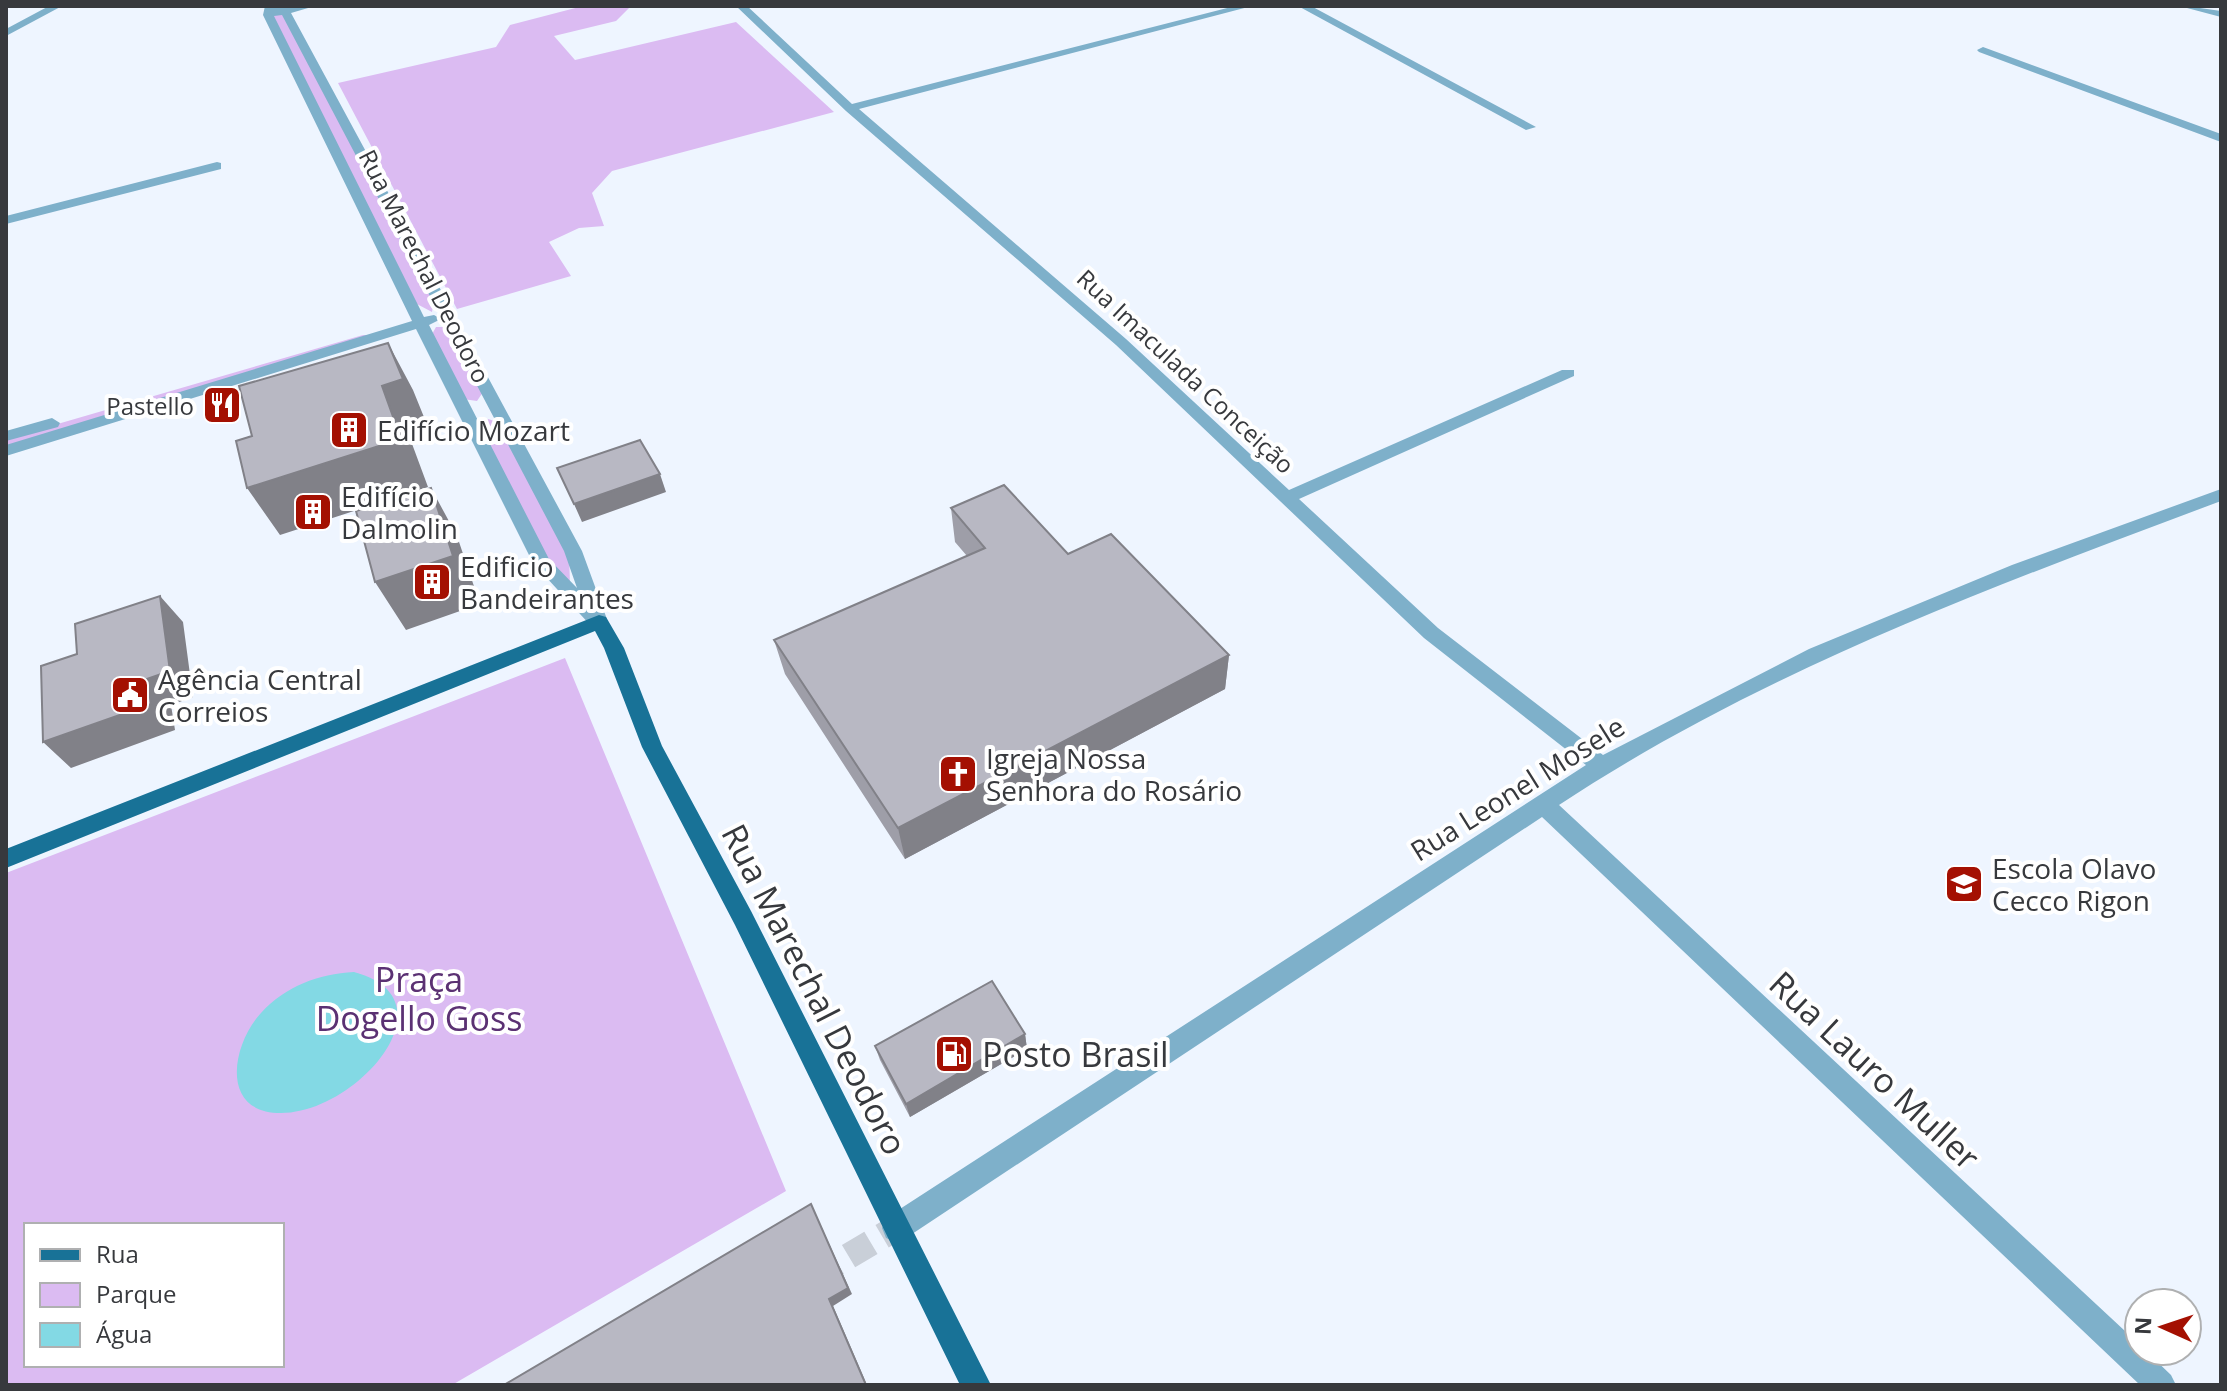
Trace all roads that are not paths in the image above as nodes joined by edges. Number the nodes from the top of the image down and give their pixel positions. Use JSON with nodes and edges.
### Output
{"nodes":[{"id":1,"x":57,"y":6,"type":"edge"},
{"id":2,"x":310,"y":6,"type":"edge"},
{"id":3,"x":741,"y":6,"type":"edge"},
{"id":4,"x":1247,"y":6,"type":"edge"},
{"id":5,"x":1303,"y":6,"type":"edge"},
{"id":6,"x":2191,"y":6,"type":"edge"},
{"id":7,"x":273,"y":10,"type":"edge"},
{"id":8,"x":2221,"y":14,"type":"edge"},
{"id":9,"x":6,"y":33,"type":"edge"},
{"id":10,"x":1983,"y":50,"type":"dead end"},
{"id":11,"x":850,"y":108,"type":"junction"},
{"id":12,"x":1530,"y":127,"type":"dead end"},
{"id":13,"x":2221,"y":138,"type":"edge"},
{"id":14,"x":217,"y":166,"type":"dead end"},
{"id":15,"x":6,"y":220,"type":"edge"},
{"id":16,"x":447,"y":315,"type":"junction"},
{"id":17,"x":422,"y":323,"type":"junction"},
{"id":18,"x":391,"y":332,"type":"junction"},
{"id":19,"x":1568,"y":373,"type":"dead end"},
{"id":20,"x":6,"y":436,"type":"edge"},
{"id":21,"x":6,"y":451,"type":"edge"},
{"id":22,"x":1287,"y":498,"type":"junction"},
{"id":23,"x":2218,"y":498,"type":"edge"},
{"id":24,"x":599,"y":622,"type":"junction"},
{"id":25,"x":1602,"y":766,"type":"junction"},
{"id":26,"x":1543,"y":804,"type":"junction"},
{"id":27,"x":6,"y":859,"type":"edge"},
{"id":28,"x":896,"y":1228,"type":"junction"},
{"id":29,"x":976,"y":1385,"type":"edge"},
{"id":30,"x":2161,"y":1385,"type":"edge"}],
"edges":[{"from":1,"to":9,"type":"street"},
{"from":2,"to":7,"type":"street"},
{"from":3,"to":11,"type":"street","name":"Rua Imaculada Conceição"},
{"from":4,"to":11,"type":"street"},
{"from":5,"to":12,"type":"street"},
{"from":6,"to":8,"type":"street"},
{"from":7,"to":16,"type":"street","name":"Rua Marechal Deodoro"},
{"from":7,"to":17,"type":"street","name":"Rua Marechal Deodoro"},
{"from":10,"to":13,"type":"street"},
{"from":11,"to":22,"type":"street","name":"Rua Imaculada Conceição"},
{"from":14,"to":15,"type":"street"},
{"from":16,"to":17,"type":"street"},
{"from":16,"to":24,"type":"street","name":"Rua Marechal Deodoro"},
{"from":17,"to":18,"type":"street"},
{"from":17,"to":24,"type":"street","name":"Rua Marechal Deodoro"},
{"from":18,"to":20,"type":"street"},
{"from":18,"to":21,"type":"street"},
{"from":19,"to":22,"type":"street"},
{"from":22,"to":25,"type":"street","name":"Rua Imaculada Conceição"},
{"from":23,"to":25,"type":"street","name":"Rua Leonel Mosele"},
{"from":24,"to":27,"type":"main road"},
{"from":24,"to":28,"type":"main road","name":"Rua Marechal Deodoro"},
{"from":25,"to":26,"type":"street","name":"Rua Leonel Mosele"},
{"from":26,"to":28,"type":"street","name":"Rua Leonel Mosele"},
{"from":26,"to":30,"type":"street","name":"Rua Lauro Muller"},
{"from":28,"to":29,"type":"main road","name":"Rua Marechal Deodoro"}]}
